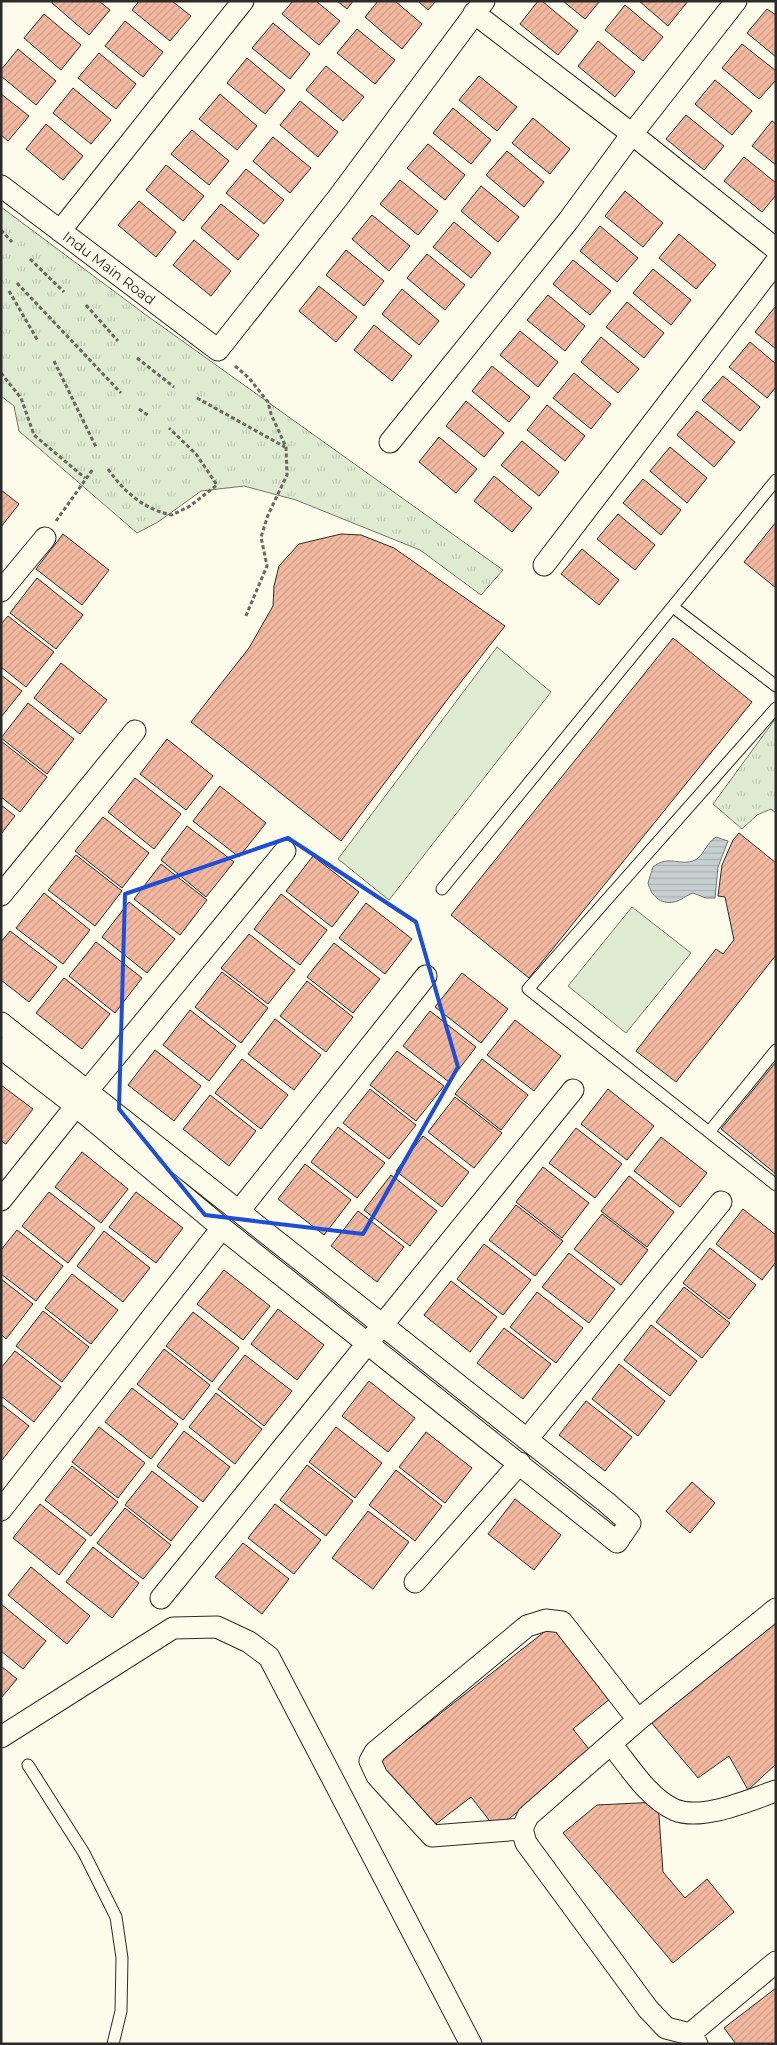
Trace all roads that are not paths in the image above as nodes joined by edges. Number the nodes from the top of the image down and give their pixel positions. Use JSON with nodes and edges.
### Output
{"nodes":[{"id":1,"x":243,"y":1,"type":"edge"},
{"id":2,"x":736,"y":1,"type":"edge"},
{"id":3,"x":479,"y":7,"type":"edge"},
{"id":4,"x":632,"y":134,"type":"junction"},
{"id":5,"x":1,"y":186,"type":"edge"},
{"id":6,"x":60,"y":231,"type":"junction"},
{"id":7,"x":776,"y":250,"type":"edge"},
{"id":8,"x":776,"y":262,"type":"edge"},
{"id":9,"x":390,"y":442,"type":"dead end"},
{"id":10,"x":776,"y":480,"type":"edge"},
{"id":11,"x":44,"y":538,"type":"road end"},
{"id":12,"x":544,"y":565,"type":"dead end"},
{"id":13,"x":1,"y":591,"type":"edge"},
{"id":14,"x":673,"y":607,"type":"junction"},
{"id":15,"x":776,"y":686,"type":"edge"},
{"id":16,"x":776,"y":708,"type":"edge"},
{"id":17,"x":135,"y":730,"type":"dead end"},
{"id":18,"x":285,"y":852,"type":"dead end"},
{"id":19,"x":442,"y":889,"type":"dead end"},
{"id":20,"x":1,"y":895,"type":"edge"},
{"id":21,"x":426,"y":976,"type":"dead end"},
{"id":22,"x":1,"y":1023,"type":"edge"},
{"id":23,"x":1,"y":1048,"type":"edge"},
{"id":24,"x":776,"y":1050,"type":"edge"},
{"id":25,"x":573,"y":1090,"type":"dead end"},
{"id":26,"x":82,"y":1098,"type":"junction"},
{"id":27,"x":709,"y":1132,"type":"junction"},
{"id":28,"x":776,"y":1185,"type":"edge"},
{"id":29,"x":1,"y":1200,"type":"edge"},
{"id":30,"x":721,"y":1202,"type":"dead end"},
{"id":31,"x":239,"y":1211,"type":"junction"},
{"id":32,"x":222,"y":1228,"type":"junction"},
{"id":33,"x":384,"y":1324,"type":"junction"},
{"id":34,"x":368,"y":1344,"type":"junction"},
{"id":35,"x":528,"y":1438,"type":"junction"},
{"id":36,"x":520,"y":1463,"type":"junction"},
{"id":37,"x":1,"y":1510,"type":"edge"},
{"id":38,"x":416,"y":1582,"type":"dead end"},
{"id":39,"x":161,"y":1598,"type":"dead end"},
{"id":40,"x":776,"y":1609,"type":"edge"},
{"id":41,"x":638,"y":1720,"type":"junction"},
{"id":42,"x":1,"y":1737,"type":"edge"},
{"id":43,"x":611,"y":1744,"type":"junction"},
{"id":44,"x":28,"y":1765,"type":"dead end"},
{"id":45,"x":776,"y":1791,"type":"edge"},
{"id":46,"x":522,"y":1829,"type":"junction"},
{"id":47,"x":776,"y":1962,"type":"edge"},
{"id":48,"x":694,"y":2039,"type":"edge"},
{"id":49,"x":113,"y":2044,"type":"edge"},
{"id":50,"x":471,"y":2044,"type":"edge"}],
"edges":[{"from":1,"to":6,"type":"street"},
{"from":2,"to":4,"type":"street"},
{"from":3,"to":4,"type":"street"},
{"from":3,"to":6,"type":"street","name":"Indu Main Road"},
{"from":4,"to":7,"type":"street"},
{"from":4,"to":9,"type":"street"},
{"from":5,"to":6,"type":"street","name":"Indu Main Road"},
{"from":8,"to":12,"type":"street"},
{"from":10,"to":14,"type":"lane"},
{"from":11,"to":13,"type":"street"},
{"from":14,"to":15,"type":"lane"},
{"from":14,"to":19,"type":"lane"},
{"from":16,"to":27,"type":"lane"},
{"from":17,"to":20,"type":"street"},
{"from":18,"to":26,"type":"street"},
{"from":21,"to":31,"type":"street"},
{"from":22,"to":26,"type":"street"},
{"from":23,"to":26,"type":"street"},
{"from":24,"to":27,"type":"lane"},
{"from":25,"to":33,"type":"street"},
{"from":26,"to":29,"type":"street"},
{"from":26,"to":31,"type":"street"},
{"from":26,"to":32,"type":"street"},
{"from":27,"to":28,"type":"lane"},
{"from":30,"to":35,"type":"street"},
{"from":31,"to":33,"type":"street"},
{"from":32,"to":34,"type":"street"},
{"from":32,"to":37,"type":"street"},
{"from":33,"to":34,"type":"street"},
{"from":33,"to":35,"type":"street"},
{"from":34,"to":36,"type":"street"},
{"from":34,"to":39,"type":"street"},
{"from":35,"to":36,"type":"street"},
{"from":36,"to":38,"type":"street"},
{"from":40,"to":41,"type":"street"},
{"from":41,"to":43,"type":"street"},
{"from":41,"to":46,"type":"street"},
{"from":42,"to":50,"type":"street"},
{"from":43,"to":45,"type":"street"},
{"from":43,"to":46,"type":"street"},
{"from":44,"to":49,"type":"lane"},
{"from":46,"to":48,"type":"street"},
{"from":47,"to":48,"type":"street"}]}
